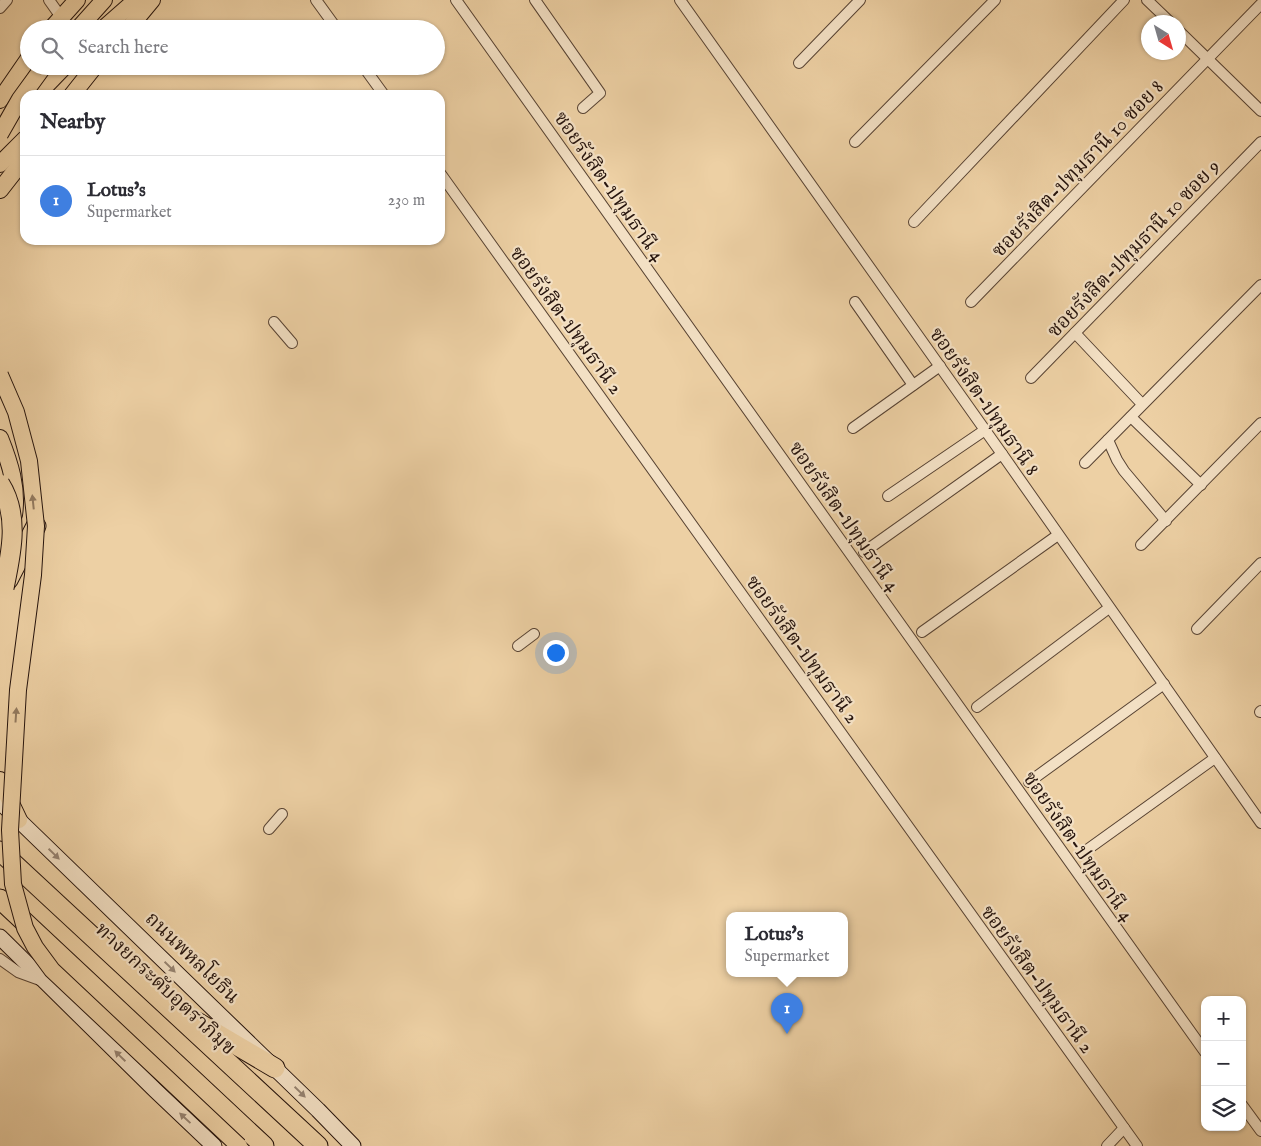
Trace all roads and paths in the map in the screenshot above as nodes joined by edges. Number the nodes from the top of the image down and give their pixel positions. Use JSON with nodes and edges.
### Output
{"nodes":[{"id":1,"x":7,"y":0,"type":"edge"},
{"id":2,"x":49,"y":0,"type":"edge"},
{"id":3,"x":77,"y":0,"type":"edge"},
{"id":4,"x":104,"y":0,"type":"edge"},
{"id":5,"x":136,"y":0,"type":"edge"},
{"id":6,"x":152,"y":0,"type":"edge"},
{"id":7,"x":316,"y":0,"type":"edge"},
{"id":8,"x":456,"y":0,"type":"edge"},
{"id":9,"x":535,"y":0,"type":"edge"},
{"id":10,"x":680,"y":0,"type":"edge"},
{"id":11,"x":860,"y":0,"type":"edge"},
{"id":12,"x":995,"y":0,"type":"edge"},
{"id":13,"x":1124,"y":0,"type":"edge"},
{"id":14,"x":1147,"y":0,"type":"edge"},
{"id":15,"x":1261,"y":4,"type":"edge"},
{"id":16,"x":0,"y":8,"type":"edge"},
{"id":17,"x":1163,"y":15,"type":"edge"},
{"id":18,"x":55,"y":20,"type":"edge"},
{"id":19,"x":59,"y":20,"type":"edge"},
{"id":20,"x":86,"y":20,"type":"edge"},
{"id":21,"x":113,"y":20,"type":"edge"},
{"id":22,"x":135,"y":20,"type":"edge"},
{"id":23,"x":330,"y":20,"type":"edge"},
{"id":24,"x":1186,"y":38,"type":"edge"},
{"id":25,"x":1208,"y":59,"type":"junction"},
{"id":26,"x":20,"y":61,"type":"edge"},
{"id":27,"x":799,"y":63,"type":"dead end"},
{"id":28,"x":20,"y":71,"type":"edge"},
{"id":29,"x":37,"y":75,"type":"edge"},
{"id":30,"x":56,"y":75,"type":"edge"},
{"id":31,"x":87,"y":75,"type":"edge"},
{"id":32,"x":370,"y":75,"type":"edge"},
{"id":33,"x":0,"y":81,"type":"edge"},
{"id":34,"x":27,"y":90,"type":"edge"},
{"id":35,"x":42,"y":90,"type":"edge"},
{"id":36,"x":75,"y":90,"type":"edge"},
{"id":37,"x":381,"y":90,"type":"edge"},
{"id":38,"x":20,"y":99,"type":"edge"},
{"id":39,"x":0,"y":100,"type":"edge"},
{"id":40,"x":583,"y":108,"type":"dead end"},
{"id":41,"x":1261,"y":111,"type":"edge"},
{"id":42,"x":20,"y":113,"type":"edge"},
{"id":43,"x":3,"y":130,"type":"edge"},
{"id":44,"x":855,"y":142,"type":"dead end"},
{"id":45,"x":1261,"y":142,"type":"edge"},
{"id":46,"x":20,"y":144,"type":"edge"},
{"id":47,"x":0,"y":164,"type":"edge"},
{"id":48,"x":20,"y":164,"type":"edge"},
{"id":49,"x":445,"y":180,"type":"edge"},
{"id":50,"x":0,"y":190,"type":"edge"},
{"id":51,"x":914,"y":222,"type":"dead end"},
{"id":52,"x":1261,"y":285,"type":"edge"},
{"id":53,"x":855,"y":302,"type":"dead end"},
{"id":54,"x":971,"y":302,"type":"dead end"},
{"id":55,"x":274,"y":322,"type":"dead end"},
{"id":56,"x":1075,"y":333,"type":"junction"},
{"id":57,"x":292,"y":343,"type":"dead end"},
{"id":58,"x":940,"y":366,"type":"junction"},
{"id":59,"x":0,"y":374,"type":"edge"},
{"id":60,"x":1031,"y":378,"type":"dead end"},
{"id":61,"x":913,"y":385,"type":"junction"},
{"id":62,"x":1142,"y":404,"type":"junction"},
{"id":63,"x":1131,"y":417,"type":"junction"},
{"id":64,"x":1261,"y":423,"type":"edge"},
{"id":65,"x":853,"y":428,"type":"dead end"},
{"id":66,"x":985,"y":430,"type":"junction"},
{"id":67,"x":0,"y":438,"type":"edge"},
{"id":68,"x":1108,"y":440,"type":"junction"},
{"id":69,"x":1002,"y":454,"type":"junction"},
{"id":70,"x":1086,"y":463,"type":"dead end"},
{"id":71,"x":0,"y":484,"type":"edge"},
{"id":72,"x":1201,"y":485,"type":"junction"},
{"id":73,"x":888,"y":496,"type":"dead end"},
{"id":74,"x":1166,"y":521,"type":"junction"},
{"id":75,"x":36,"y":526,"type":"junction"},
{"id":76,"x":1058,"y":535,"type":"junction"},
{"id":77,"x":1141,"y":545,"type":"dead end"},
{"id":78,"x":864,"y":552,"type":"dead end"},
{"id":79,"x":1261,"y":563,"type":"edge"},
{"id":80,"x":0,"y":567,"type":"edge"},
{"id":81,"x":2,"y":591,"type":"edge"},
{"id":82,"x":1109,"y":608,"type":"junction"},
{"id":83,"x":1197,"y":629,"type":"dead end"},
{"id":84,"x":922,"y":632,"type":"dead end"},
{"id":85,"x":534,"y":634,"type":"dead end"},
{"id":86,"x":518,"y":646,"type":"dead end"},
{"id":87,"x":1164,"y":684,"type":"junction"},
{"id":88,"x":977,"y":707,"type":"dead end"},
{"id":89,"x":1215,"y":758,"type":"junction"},
{"id":90,"x":0,"y":780,"type":"edge"},
{"id":91,"x":1029,"y":782,"type":"dead end"},
{"id":92,"x":0,"y":802,"type":"edge"},
{"id":93,"x":282,"y":814,"type":"dead end"},
{"id":94,"x":19,"y":820,"type":"junction"},
{"id":95,"x":1261,"y":823,"type":"edge"},
{"id":96,"x":269,"y":829,"type":"dead end"},
{"id":97,"x":0,"y":835,"type":"edge"},
{"id":98,"x":0,"y":851,"type":"edge"},
{"id":99,"x":1084,"y":852,"type":"dead end"},
{"id":100,"x":0,"y":862,"type":"edge"},
{"id":101,"x":0,"y":899,"type":"edge"},
{"id":102,"x":4,"y":913,"type":"edge"},
{"id":103,"x":0,"y":937,"type":"edge"},
{"id":104,"x":0,"y":959,"type":"edge"},
{"id":105,"x":0,"y":965,"type":"edge"},
{"id":106,"x":18,"y":972,"type":"junction"},
{"id":107,"x":48,"y":984,"type":"junction"},
{"id":108,"x":196,"y":1022,"type":"junction"},
{"id":109,"x":1201,"y":1046,"type":"edge"},
{"id":110,"x":275,"y":1068,"type":"junction"},
{"id":111,"x":253,"y":1085,"type":"junction"},
{"id":112,"x":1246,"y":1110,"type":"edge"},
{"id":113,"x":1124,"y":1128,"type":"junction"},
{"id":114,"x":1261,"y":1131,"type":"edge"},
{"id":115,"x":214,"y":1146,"type":"edge"},
{"id":116,"x":239,"y":1146,"type":"edge"},
{"id":117,"x":253,"y":1146,"type":"edge"},
{"id":118,"x":264,"y":1146,"type":"edge"},
{"id":119,"x":302,"y":1146,"type":"edge"},
{"id":120,"x":318,"y":1146,"type":"edge"},
{"id":121,"x":353,"y":1146,"type":"edge"},
{"id":122,"x":1107,"y":1146,"type":"edge"},
{"id":123,"x":1137,"y":1146,"type":"edge"}],
"edges":[{"from":1,"to":16,"type":"street"},
{"from":2,"to":18,"type":"street"},
{"from":3,"to":19,"type":"main road"},
{"from":4,"to":20,"type":"main road"},
{"from":5,"to":21,"type":"main road"},
{"from":6,"to":22,"type":"main road"},
{"from":7,"to":23,"type":"street"},
{"from":8,"to":109,"type":"street","name":"ซอยรังสิต-ปทุมธานี 4"},
{"from":9,"to":40,"type":"street"},
{"from":10,"to":58,"type":"street","name":"ซอยรังสิต-ปทุมธานี 8"},
{"from":11,"to":27,"type":"street"},
{"from":12,"to":44,"type":"street"},
{"from":13,"to":51,"type":"street"},
{"from":14,"to":17,"type":"street"},
{"from":15,"to":25,"type":"street","name":"ซอยรังสิต-ปทุมธานี 10 ซอย 8"},
{"from":24,"to":25,"type":"street"},
{"from":25,"to":41,"type":"street"},
{"from":25,"to":54,"type":"street","name":"ซอยรังสิต-ปทุมธานี 10 ซอย 8"},
{"from":26,"to":33,"type":"main road"},
{"from":28,"to":39,"type":"main road"},
{"from":29,"to":34,"type":"main road","bridge":true},
{"from":30,"to":35,"type":"main road"},
{"from":31,"to":36,"type":"main road"},
{"from":32,"to":37,"type":"street"},
{"from":38,"to":43,"type":"main road","bridge":true},
{"from":42,"to":43,"type":"main road"},
{"from":45,"to":56,"type":"street","name":"ซอยรังสิต-ปทุมธานี 10 ซอย 9"},
{"from":46,"to":47,"type":"main road"},
{"from":48,"to":50,"type":"main road"},
{"from":49,"to":113,"type":"street","name":"ซอยรังสิต-ปทุมธานี 2"},
{"from":52,"to":62,"type":"street"},
{"from":53,"to":61,"type":"street"},
{"from":55,"to":57,"type":"street"},
{"from":56,"to":60,"type":"street","name":"ซอยรังสิต-ปทุมธานี 10 ซอย 9"},
{"from":56,"to":62,"type":"street"},
{"from":58,"to":61,"type":"street"},
{"from":58,"to":66,"type":"street","name":"ซอยรังสิต-ปทุมธานี 8"},
{"from":75,"to":59,"type":"main road","one_way":true,"bridge":true},
{"from":61,"to":65,"type":"street"},
{"from":62,"to":63,"type":"street"},
{"from":63,"to":68,"type":"street"},
{"from":63,"to":72,"type":"street"},
{"from":64,"to":72,"type":"street"},
{"from":66,"to":69,"type":"street","name":"ซอยรังสิต-ปทุมธานี 8"},
{"from":66,"to":73,"type":"street"},
{"from":67,"to":80,"type":"main road"},
{"from":68,"to":70,"type":"street"},
{"from":68,"to":74,"type":"street"},
{"from":69,"to":76,"type":"street","name":"ซอยรังสิต-ปทุมธานี 8"},
{"from":69,"to":78,"type":"street"},
{"from":71,"to":81,"type":"highway","bridge":true},
{"from":72,"to":74,"type":"street"},
{"from":74,"to":77,"type":"street"},
{"from":75,"to":81,"type":"highway","bridge":true},
{"from":116,"to":75,"type":"main road","one_way":true,"bridge":true},
{"from":76,"to":82,"type":"street","name":"ซอยรังสิต-ปทุมธานี 8"},
{"from":76,"to":84,"type":"street"},
{"from":79,"to":83,"type":"street"},
{"from":82,"to":87,"type":"street","name":"ซอยรังสิต-ปทุมธานี 8"},
{"from":82,"to":88,"type":"street"},
{"from":85,"to":86,"type":"street"},
{"from":87,"to":89,"type":"street","name":"ซอยรังสิต-ปทุมธานี 8"},
{"from":87,"to":91,"type":"street"},
{"from":89,"to":95,"type":"street","name":"ซอยรังสิต-ปทุมธานี 8"},
{"from":89,"to":99,"type":"street"},
{"from":90,"to":94,"type":"main road"},
{"from":92,"to":94,"type":"main road","name":"ถนนพหลโยธิน"},
{"from":93,"to":96,"type":"street"},
{"from":94,"to":110,"type":"main road","name":"ถนนพหลโยธิน","one_way":true},
{"from":97,"to":108,"type":"highway"},
{"from":98,"to":111,"type":"highway"},
{"from":100,"to":119,"type":"highway","name":"ทางยกระดับอุตราภิมุข"},
{"from":101,"to":118,"type":"highway","bridge":true},
{"from":102,"to":117,"type":"highway"},
{"from":103,"to":107,"type":"main road"},
{"from":104,"to":106,"type":"street"},
{"from":105,"to":106,"type":"street"},
{"from":106,"to":107,"type":"street"},
{"from":115,"to":107,"type":"main road","one_way":true},
{"from":108,"to":110,"type":"highway"},
{"from":108,"to":111,"type":"highway"},
{"from":110,"to":121,"type":"main road","name":"ถนนพหลโยธิน","one_way":true},
{"from":111,"to":120,"type":"highway"},
{"from":112,"to":114,"type":"street"},
{"from":113,"to":122,"type":"street"},
{"from":113,"to":123,"type":"street","name":"ซอยรังสิต-ปทุมธานี 2"}]}
